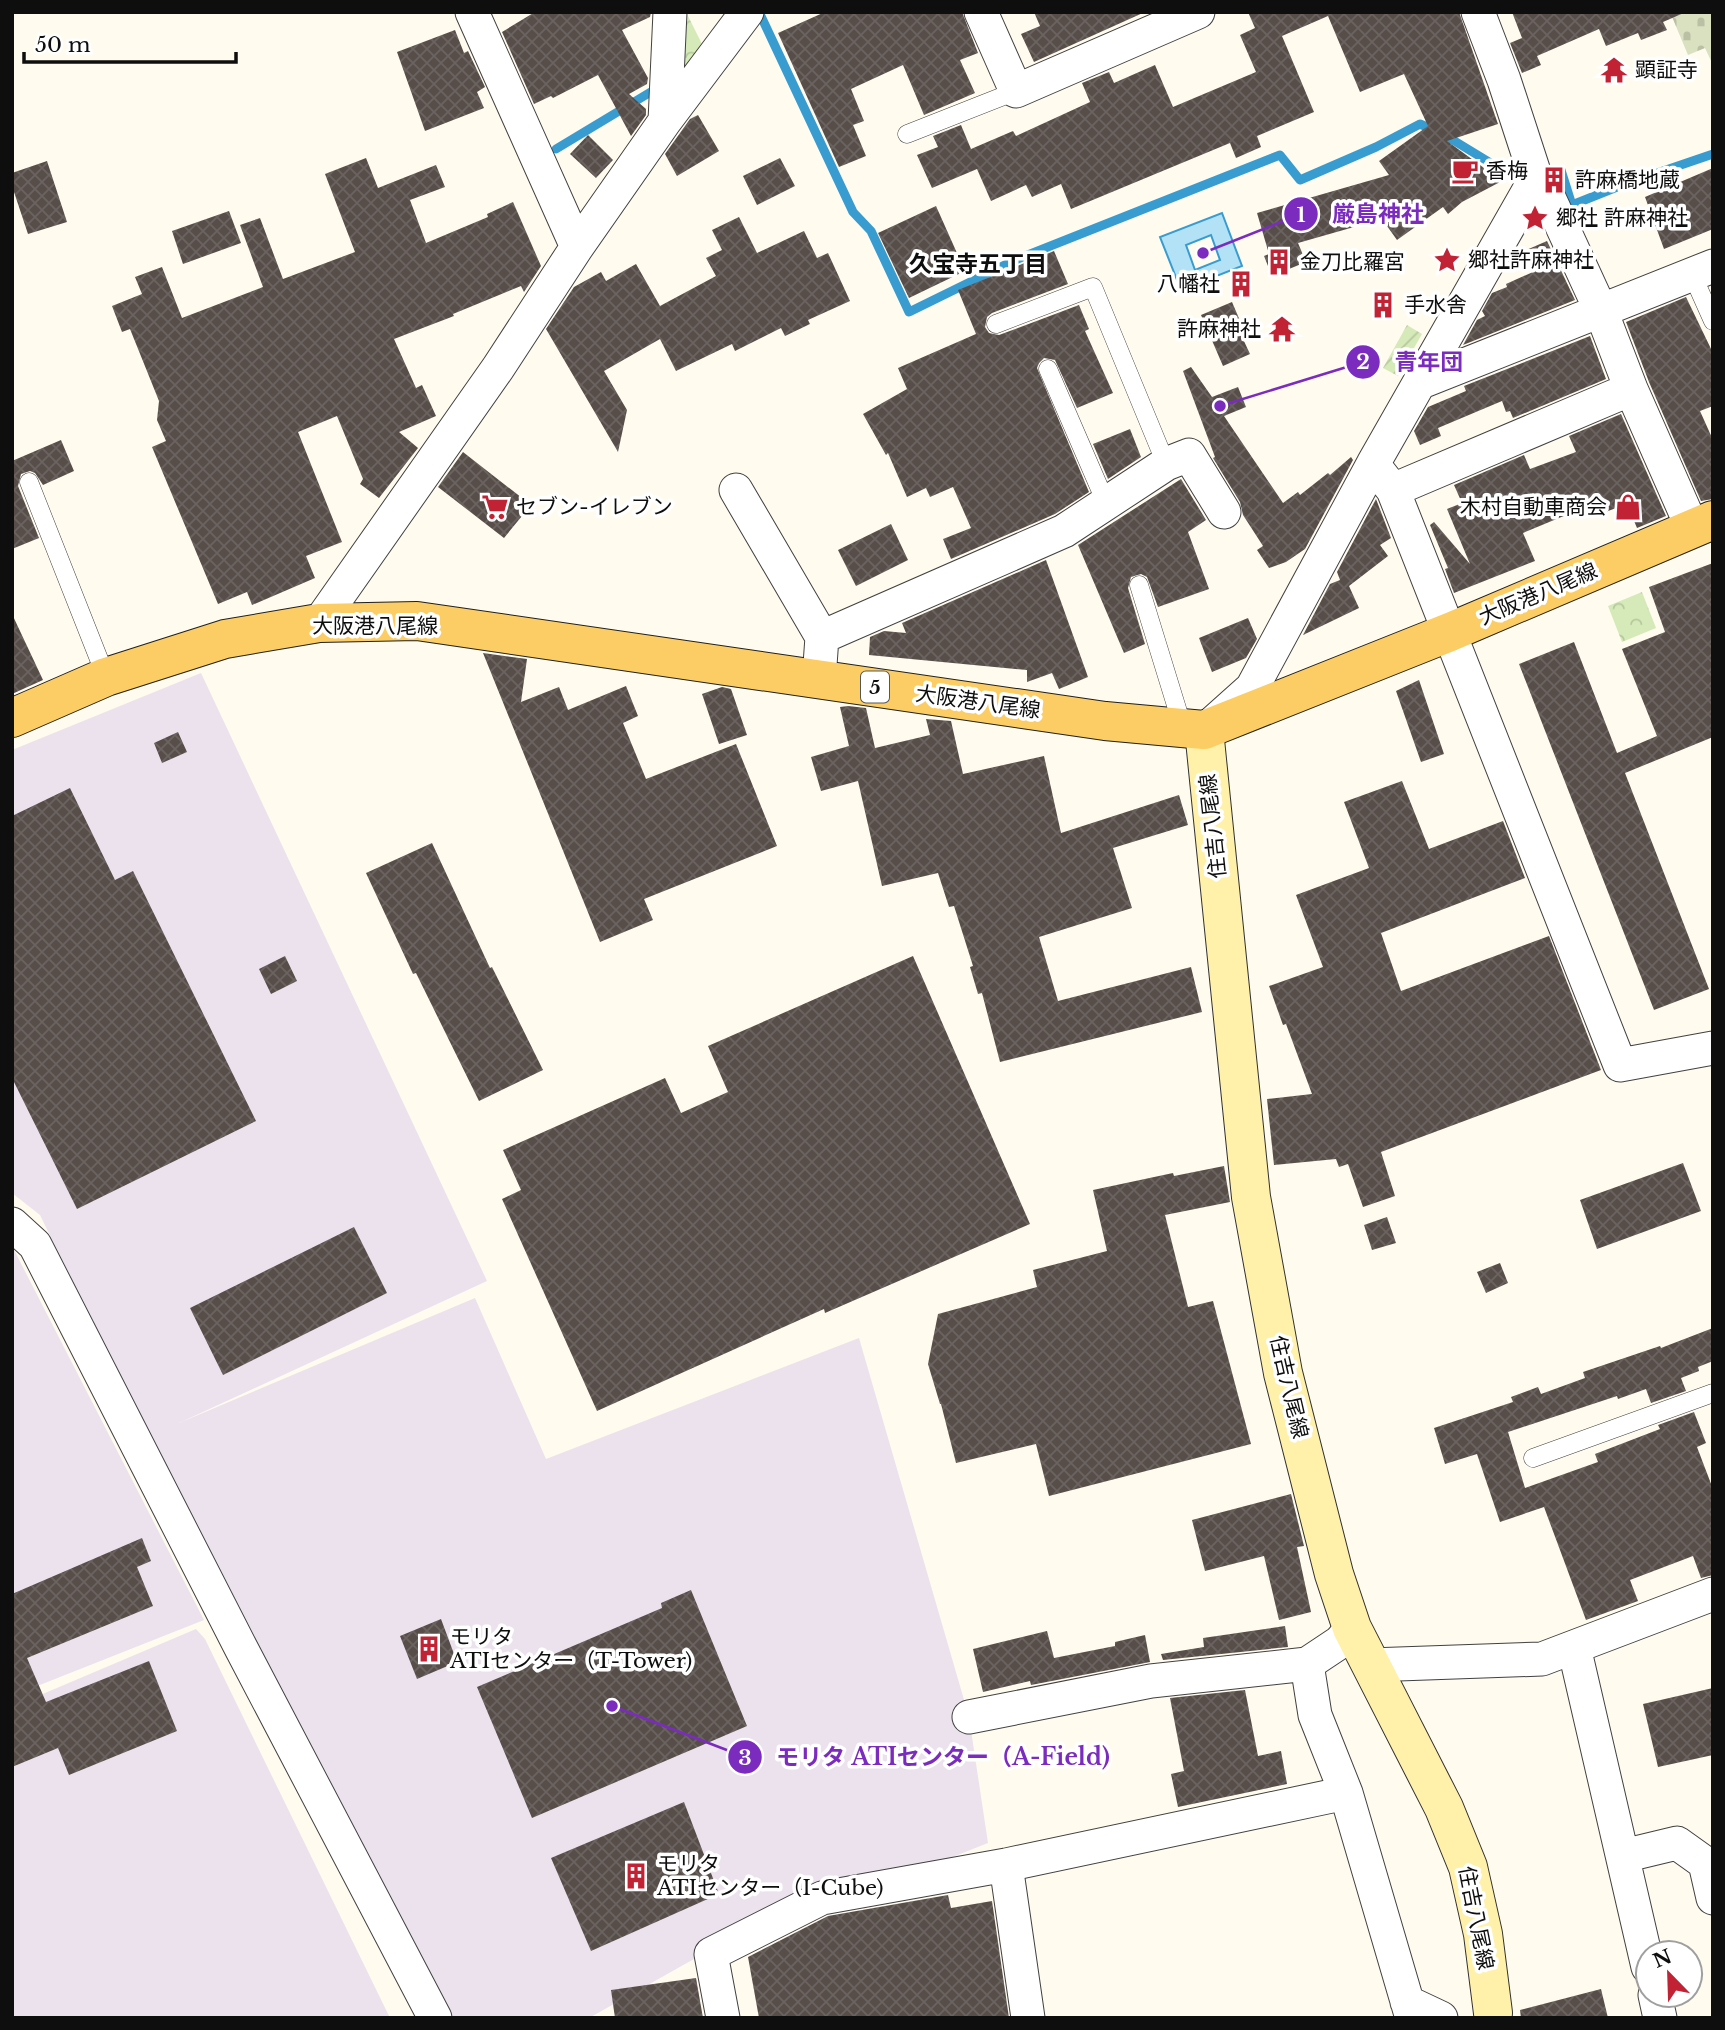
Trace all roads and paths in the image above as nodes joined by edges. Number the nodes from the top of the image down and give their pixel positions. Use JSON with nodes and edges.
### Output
{"nodes":[{"id":1,"x":472,"y":12,"type":"edge"},
{"id":2,"x":670,"y":12,"type":"edge"},
{"id":3,"x":747,"y":12,"type":"edge"},
{"id":4,"x":981,"y":12,"type":"edge"},
{"id":5,"x":1198,"y":12,"type":"edge"},
{"id":6,"x":1478,"y":12,"type":"edge"},
{"id":7,"x":1016,"y":91,"type":"junction"},
{"id":8,"x":665,"y":121,"type":"junction"},
{"id":9,"x":907,"y":134,"type":"dead end"},
{"id":10,"x":1530,"y":189,"type":"junction"},
{"id":11,"x":578,"y":247,"type":"junction"},
{"id":12,"x":1703,"y":270,"type":"edge"},
{"id":13,"x":1601,"y":311,"type":"junction"},
{"id":14,"x":1713,"y":321,"type":"edge"},
{"id":15,"x":996,"y":324,"type":"dead end"},
{"id":16,"x":1048,"y":369,"type":"dead end"},
{"id":17,"x":1419,"y":383,"type":"junction"},
{"id":18,"x":1632,"y":389,"type":"junction"},
{"id":19,"x":1166,"y":464,"type":"junction"},
{"id":20,"x":1373,"y":464,"type":"junction"},
{"id":21,"x":29,"y":482,"type":"dead end"},
{"id":22,"x":736,"y":490,"type":"dead end"},
{"id":23,"x":1393,"y":490,"type":"junction"},
{"id":24,"x":1106,"y":503,"type":"junction"},
{"id":25,"x":1224,"y":512,"type":"dead end"},
{"id":26,"x":1700,"y":518,"type":"edge"},
{"id":27,"x":1139,"y":585,"type":"dead end"},
{"id":28,"x":319,"y":623,"type":"junction"},
{"id":29,"x":1450,"y":632,"type":"junction"},
{"id":30,"x":822,"y":637,"type":"junction"},
{"id":31,"x":106,"y":677,"type":"junction"},
{"id":32,"x":819,"y":679,"type":"junction"},
{"id":33,"x":12,"y":718,"type":"edge"},
{"id":34,"x":1194,"y":729,"type":"junction"},
{"id":35,"x":1713,"y":1048,"type":"edge"},
{"id":36,"x":12,"y":1224,"type":"edge"},
{"id":37,"x":1713,"y":1393,"type":"edge"},
{"id":38,"x":1533,"y":1458,"type":"dead end"},
{"id":39,"x":1713,"y":1594,"type":"edge"},
{"id":40,"x":1352,"y":1628,"type":"junction"},
{"id":41,"x":1574,"y":1647,"type":"junction"},
{"id":42,"x":1307,"y":1664,"type":"junction"},
{"id":43,"x":1370,"y":1665,"type":"junction"},
{"id":44,"x":969,"y":1717,"type":"dead end"},
{"id":45,"x":1346,"y":1793,"type":"junction"},
{"id":46,"x":1623,"y":1856,"type":"junction"},
{"id":47,"x":1006,"y":1865,"type":"junction"},
{"id":48,"x":1713,"y":1898,"type":"edge"},
{"id":49,"x":1642,"y":1939,"type":"edge"},
{"id":50,"x":1410,"y":2010,"type":"edge"},
{"id":51,"x":1493,"y":2013,"type":"dead end"},
{"id":52,"x":435,"y":2018,"type":"edge"},
{"id":53,"x":723,"y":2018,"type":"edge"},
{"id":54,"x":1028,"y":2018,"type":"edge"},
{"id":55,"x":1441,"y":2018,"type":"edge"}],
"edges":[{"from":1,"to":11,"type":"street"},
{"from":2,"to":8,"type":"street"},
{"from":3,"to":8,"type":"street"},
{"from":4,"to":7,"type":"street"},
{"from":5,"to":7,"type":"street"},
{"from":6,"to":10,"type":"street"},
{"from":7,"to":9,"type":"lane"},
{"from":8,"to":11,"type":"street"},
{"from":10,"to":13,"type":"street"},
{"from":10,"to":17,"type":"street"},
{"from":11,"to":28,"type":"street"},
{"from":12,"to":13,"type":"street"},
{"from":12,"to":14,"type":"lane"},
{"from":13,"to":17,"type":"street"},
{"from":13,"to":18,"type":"street"},
{"from":15,"to":19,"type":"lane"},
{"from":16,"to":24,"type":"lane"},
{"from":17,"to":20,"type":"street"},
{"from":18,"to":23,"type":"street"},
{"from":18,"to":26,"type":"street"},
{"from":19,"to":24,"type":"street"},
{"from":19,"to":25,"type":"street"},
{"from":20,"to":23,"type":"street"},
{"from":20,"to":34,"type":"street"},
{"from":21,"to":31,"type":"lane"},
{"from":22,"to":30,"type":"street"},
{"from":23,"to":29,"type":"street"},
{"from":24,"to":30,"type":"street"},
{"from":26,"to":29,"type":"main road","name":"大阪港八尾線","number":"5"},
{"from":27,"to":34,"type":"lane"},
{"from":28,"to":31,"type":"main road","name":"大阪港八尾線","number":"5"},
{"from":28,"to":32,"type":"main road","name":"大阪港八尾線","number":"5"},
{"from":29,"to":34,"type":"main road","name":"大阪港八尾線","number":"5"},
{"from":29,"to":35,"type":"street"},
{"from":30,"to":32,"type":"street"},
{"from":31,"to":33,"type":"main road","name":"大阪港八尾線","number":"5"},
{"from":32,"to":34,"type":"main road","name":"大阪港八尾線","number":"5"},
{"from":34,"to":40,"type":"main road","name":"住吉八尾線"},
{"from":36,"to":52,"type":"street"},
{"from":37,"to":38,"type":"lane"},
{"from":39,"to":41,"type":"street"},
{"from":40,"to":42,"type":"street"},
{"from":40,"to":43,"type":"main road","name":"住吉八尾線"},
{"from":41,"to":43,"type":"street"},
{"from":41,"to":46,"type":"street"},
{"from":42,"to":44,"type":"street"},
{"from":42,"to":45,"type":"street"},
{"from":43,"to":51,"type":"main road","name":"住吉八尾線"},
{"from":45,"to":47,"type":"street"},
{"from":45,"to":50,"type":"street"},
{"from":46,"to":48,"type":"street"},
{"from":46,"to":49,"type":"street"},
{"from":47,"to":53,"type":"street"},
{"from":47,"to":54,"type":"street"},
{"from":50,"to":55,"type":"street"}]}
